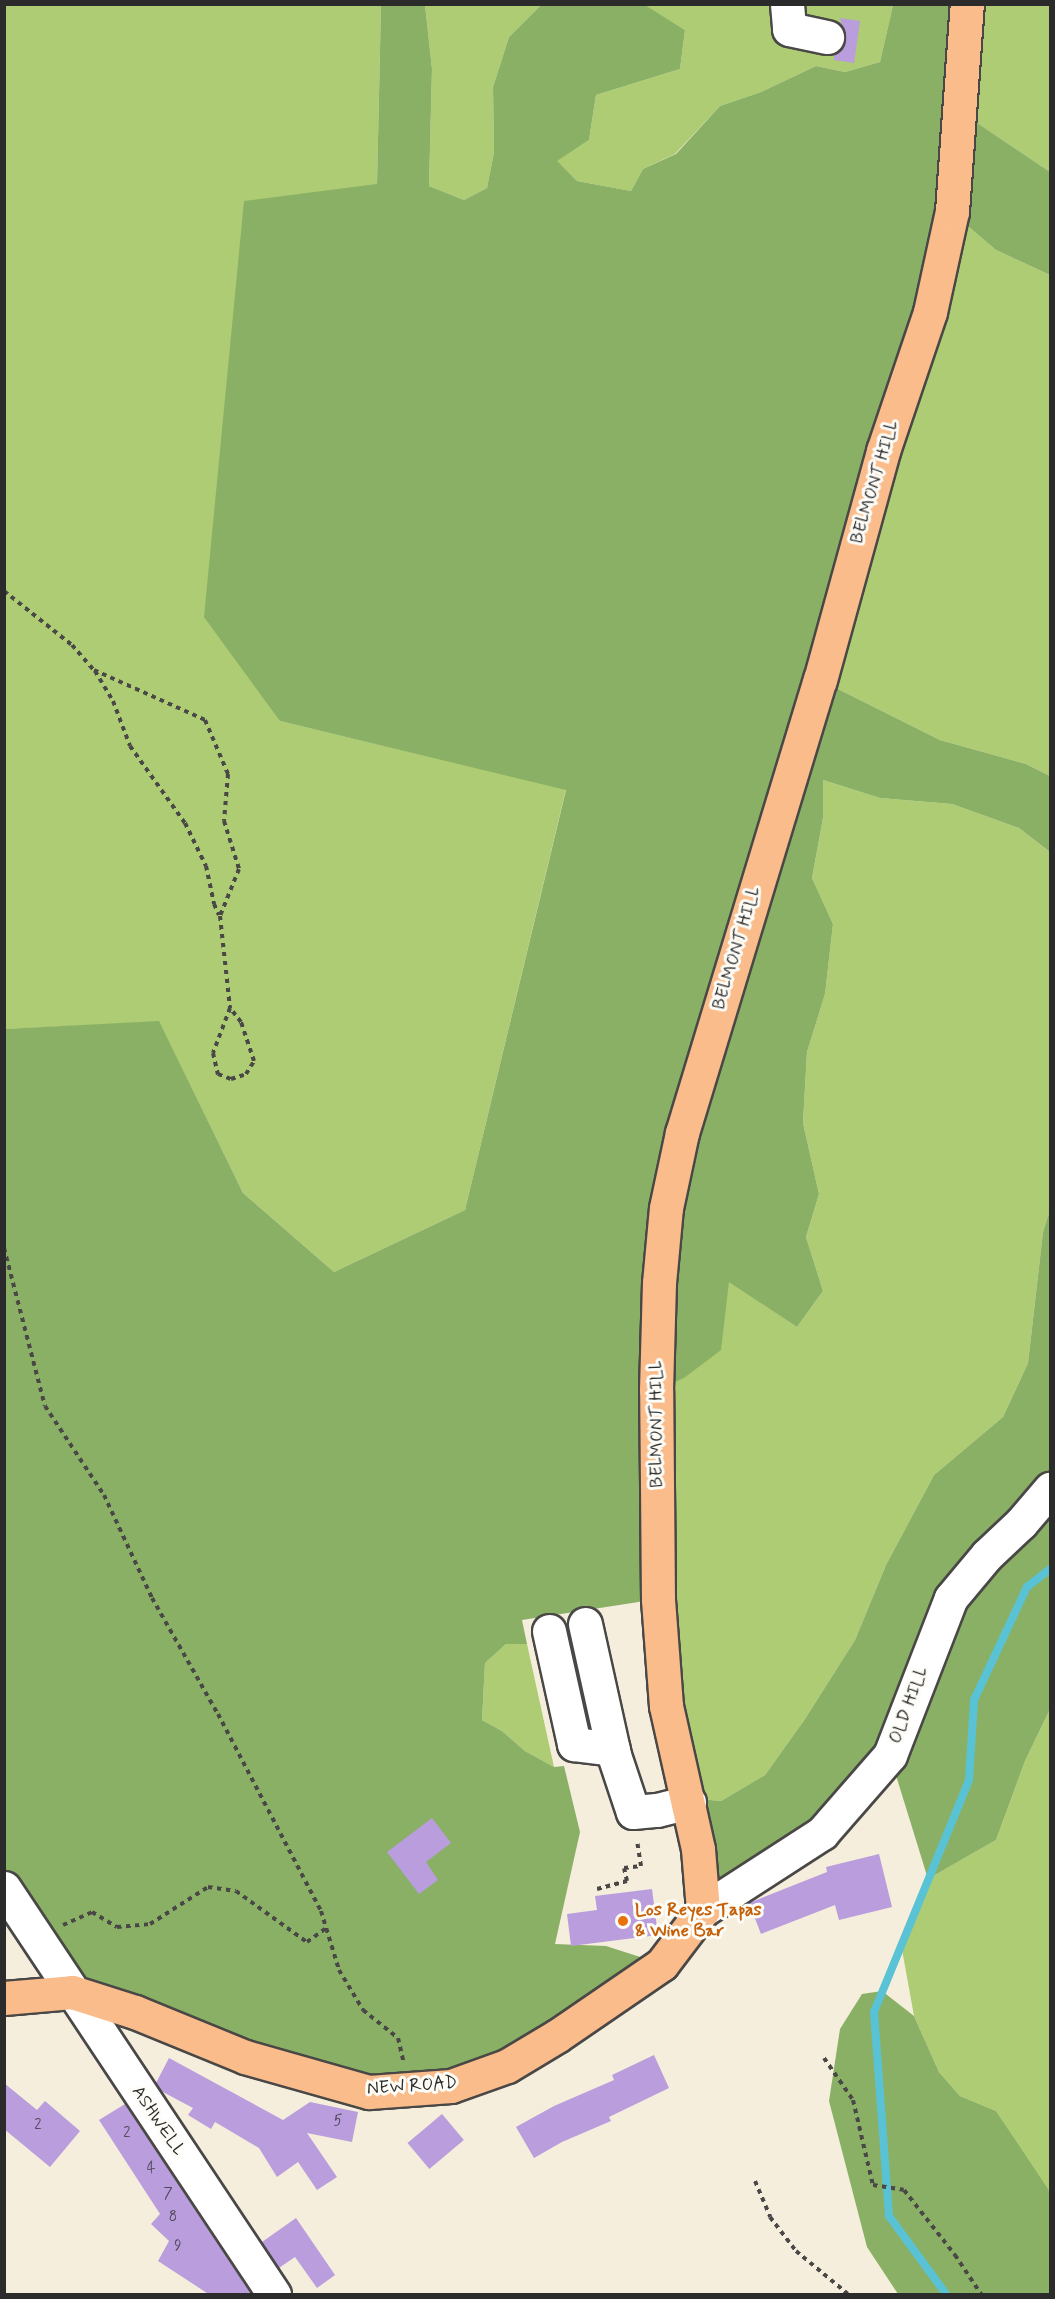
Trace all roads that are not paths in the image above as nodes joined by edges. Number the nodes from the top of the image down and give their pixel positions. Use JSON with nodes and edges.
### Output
{"nodes":[{"id":1,"x":787,"y":4,"type":"edge"},
{"id":2,"x":968,"y":4,"type":"edge"},
{"id":3,"x":827,"y":37,"type":"dead end"},
{"id":4,"x":1050,"y":1489,"type":"edge"},
{"id":5,"x":585,"y":1624,"type":"dead end"},
{"id":6,"x":549,"y":1631,"type":"dead end"},
{"id":7,"x":613,"y":1749,"type":"junction"},
{"id":8,"x":689,"y":1802,"type":"junction"},
{"id":9,"x":4,"y":1888,"type":"edge"},
{"id":10,"x":703,"y":1910,"type":"junction"},
{"id":11,"x":72,"y":1992,"type":"junction"},
{"id":12,"x":4,"y":1998,"type":"edge"},
{"id":13,"x":274,"y":2295,"type":"edge"}],
"edges":[{"from":1,"to":3,"type":"street"},
{"from":2,"to":8,"type":"main road","name":"BELMONT HILL"},
{"from":4,"to":10,"type":"street","name":"OLD HILL"},
{"from":5,"to":7,"type":"street"},
{"from":6,"to":7,"type":"street"},
{"from":7,"to":8,"type":"street"},
{"from":8,"to":10,"type":"main road","name":"BELMONT HILL"},
{"from":9,"to":11,"type":"street","name":"ASHWELL"},
{"from":10,"to":11,"type":"main road","name":"NEW ROAD"},
{"from":11,"to":12,"type":"main road","name":"NEW ROAD"},
{"from":11,"to":13,"type":"street","name":"ASHWELL"}]}
